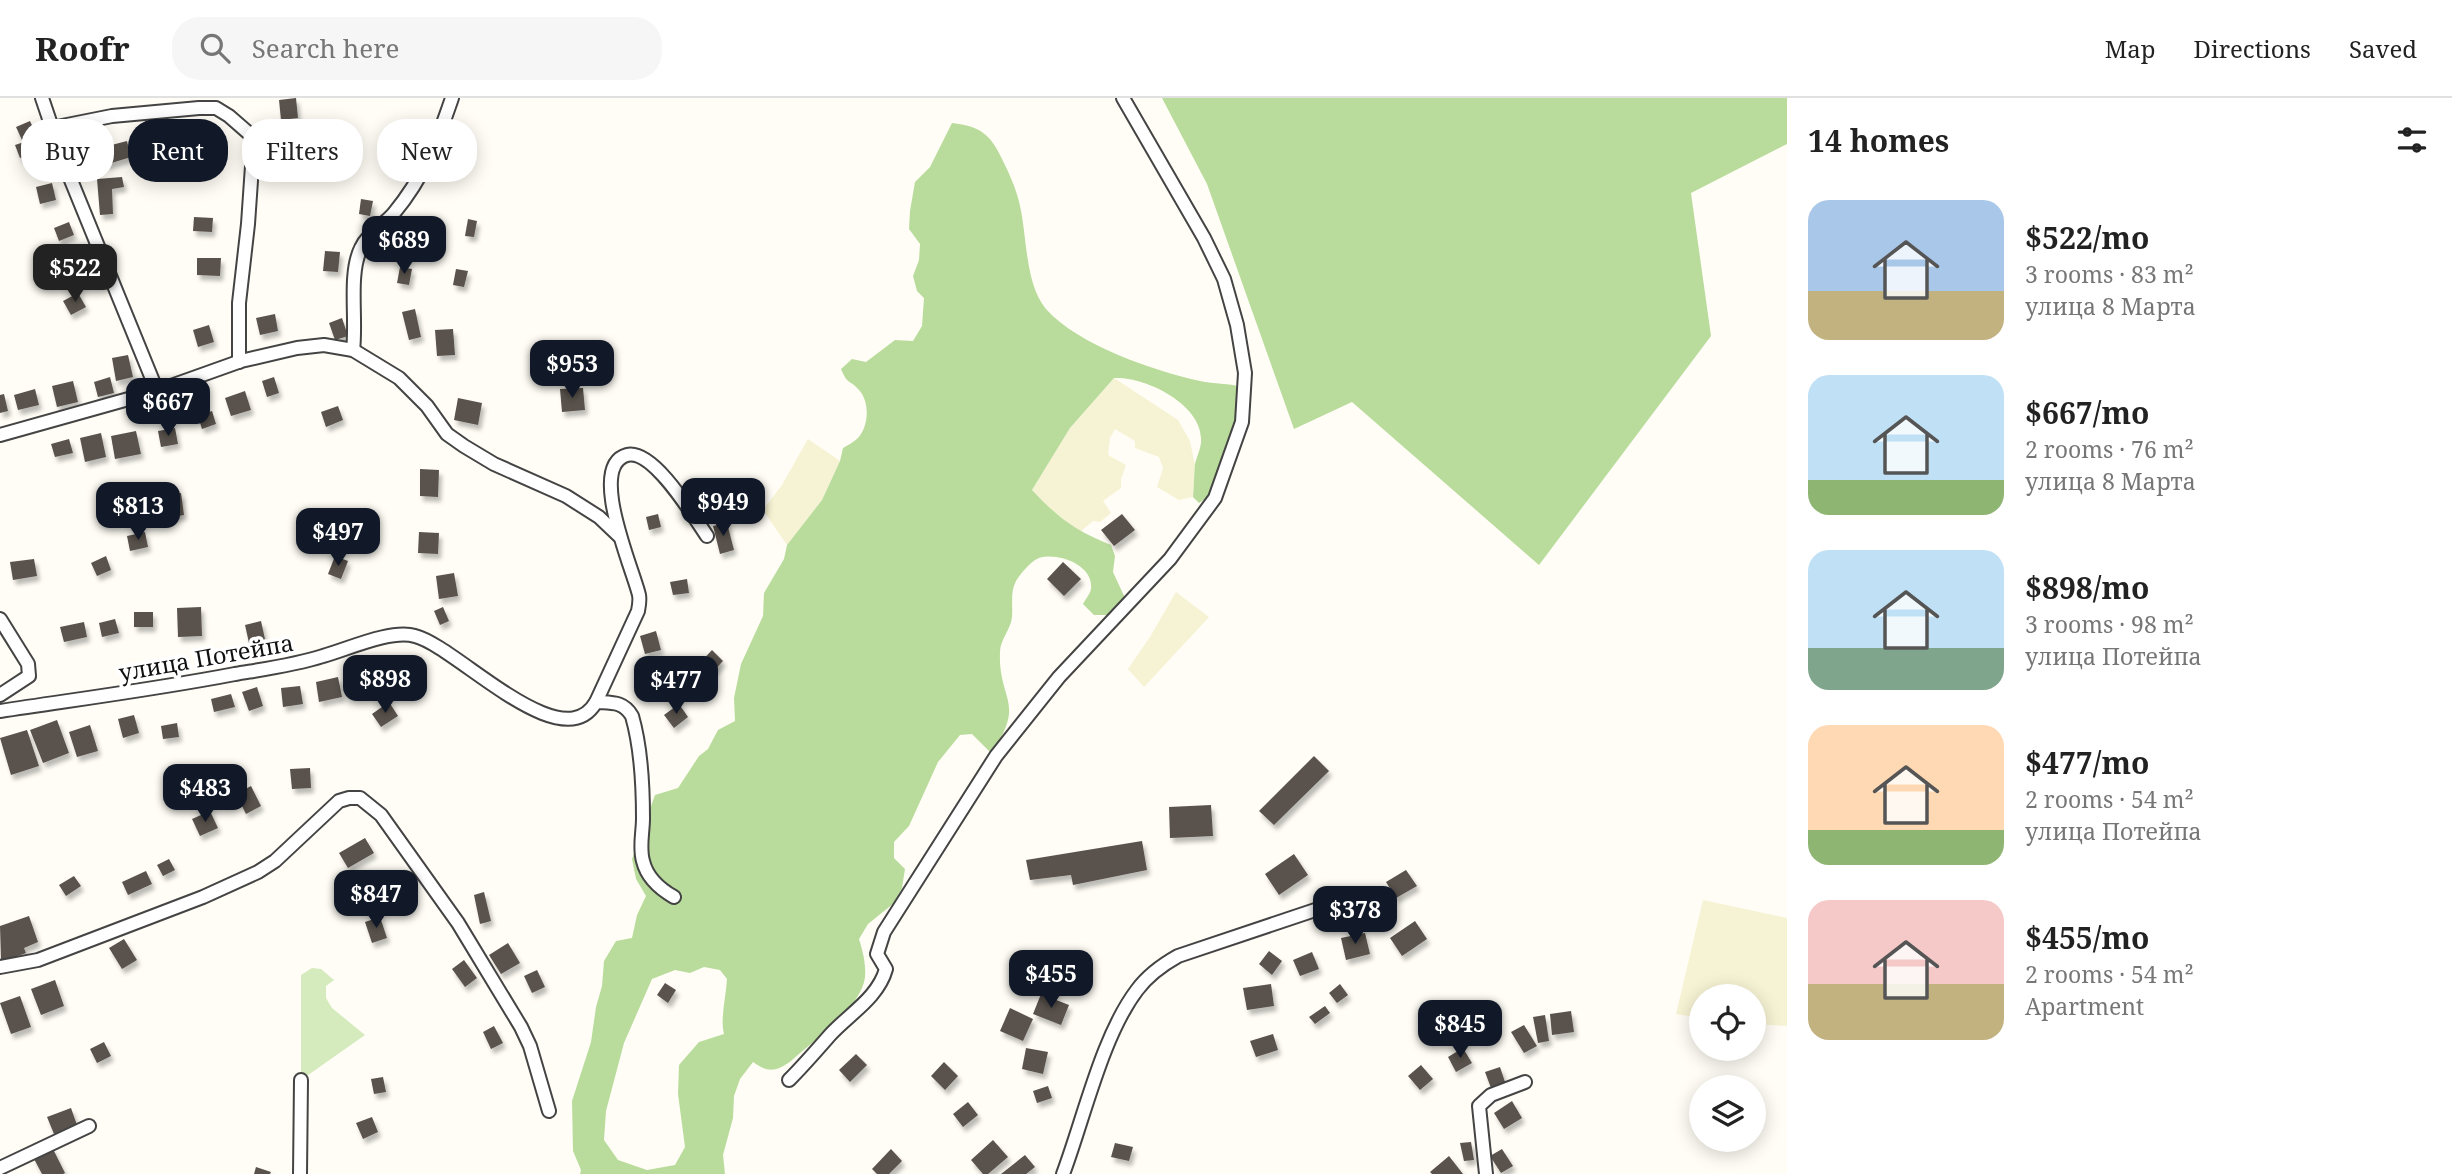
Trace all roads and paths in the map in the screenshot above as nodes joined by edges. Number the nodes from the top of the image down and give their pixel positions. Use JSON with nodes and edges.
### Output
{"nodes":[{"id":1,"x":42,"y":98,"type":"edge"},
{"id":2,"x":452,"y":98,"type":"edge"},
{"id":3,"x":1123,"y":98,"type":"edge"},
{"id":4,"x":49,"y":119,"type":"edge"},
{"id":5,"x":97,"y":119,"type":"edge"},
{"id":6,"x":242,"y":127,"type":"edge"},
{"id":7,"x":74,"y":182,"type":"edge"},
{"id":8,"x":251,"y":182,"type":"edge"},
{"id":9,"x":353,"y":350,"type":"junction"},
{"id":10,"x":239,"y":362,"type":"junction"},
{"id":11,"x":158,"y":391,"type":"junction"},
{"id":12,"x":0,"y":435,"type":"edge"},
{"id":13,"x":620,"y":536,"type":"junction"},
{"id":14,"x":707,"y":536,"type":"dead end"},
{"id":15,"x":0,"y":620,"type":"edge"},
{"id":16,"x":0,"y":695,"type":"edge"},
{"id":17,"x":596,"y":702,"type":"junction"},
{"id":18,"x":0,"y":711,"type":"edge"},
{"id":19,"x":674,"y":897,"type":"dead end"},
{"id":20,"x":1348,"y":899,"type":"dead end"},
{"id":21,"x":0,"y":967,"type":"edge"},
{"id":22,"x":301,"y":1080,"type":"dead end"},
{"id":23,"x":789,"y":1080,"type":"dead end"},
{"id":24,"x":1525,"y":1082,"type":"dead end"},
{"id":25,"x":549,"y":1111,"type":"dead end"},
{"id":26,"x":89,"y":1126,"type":"dead end"},
{"id":27,"x":0,"y":1168,"type":"edge"},
{"id":28,"x":300,"y":1174,"type":"edge"},
{"id":29,"x":1063,"y":1174,"type":"edge"},
{"id":30,"x":1486,"y":1174,"type":"edge"}],
"edges":[{"from":1,"to":4,"type":"street"},
{"from":2,"to":9,"type":"street"},
{"from":3,"to":23,"type":"street"},
{"from":5,"to":6,"type":"street"},
{"from":7,"to":11,"type":"street"},
{"from":8,"to":10,"type":"street"},
{"from":9,"to":10,"type":"street"},
{"from":9,"to":13,"type":"street"},
{"from":10,"to":11,"type":"street"},
{"from":11,"to":12,"type":"street"},
{"from":13,"to":14,"type":"street"},
{"from":13,"to":17,"type":"street"},
{"from":15,"to":16,"type":"street"},
{"from":17,"to":18,"type":"street","name":"улица Потейпа"},
{"from":17,"to":19,"type":"street"},
{"from":20,"to":29,"type":"street"},
{"from":21,"to":25,"type":"street"},
{"from":22,"to":28,"type":"street"},
{"from":24,"to":30,"type":"street"},
{"from":26,"to":27,"type":"street"}]}
